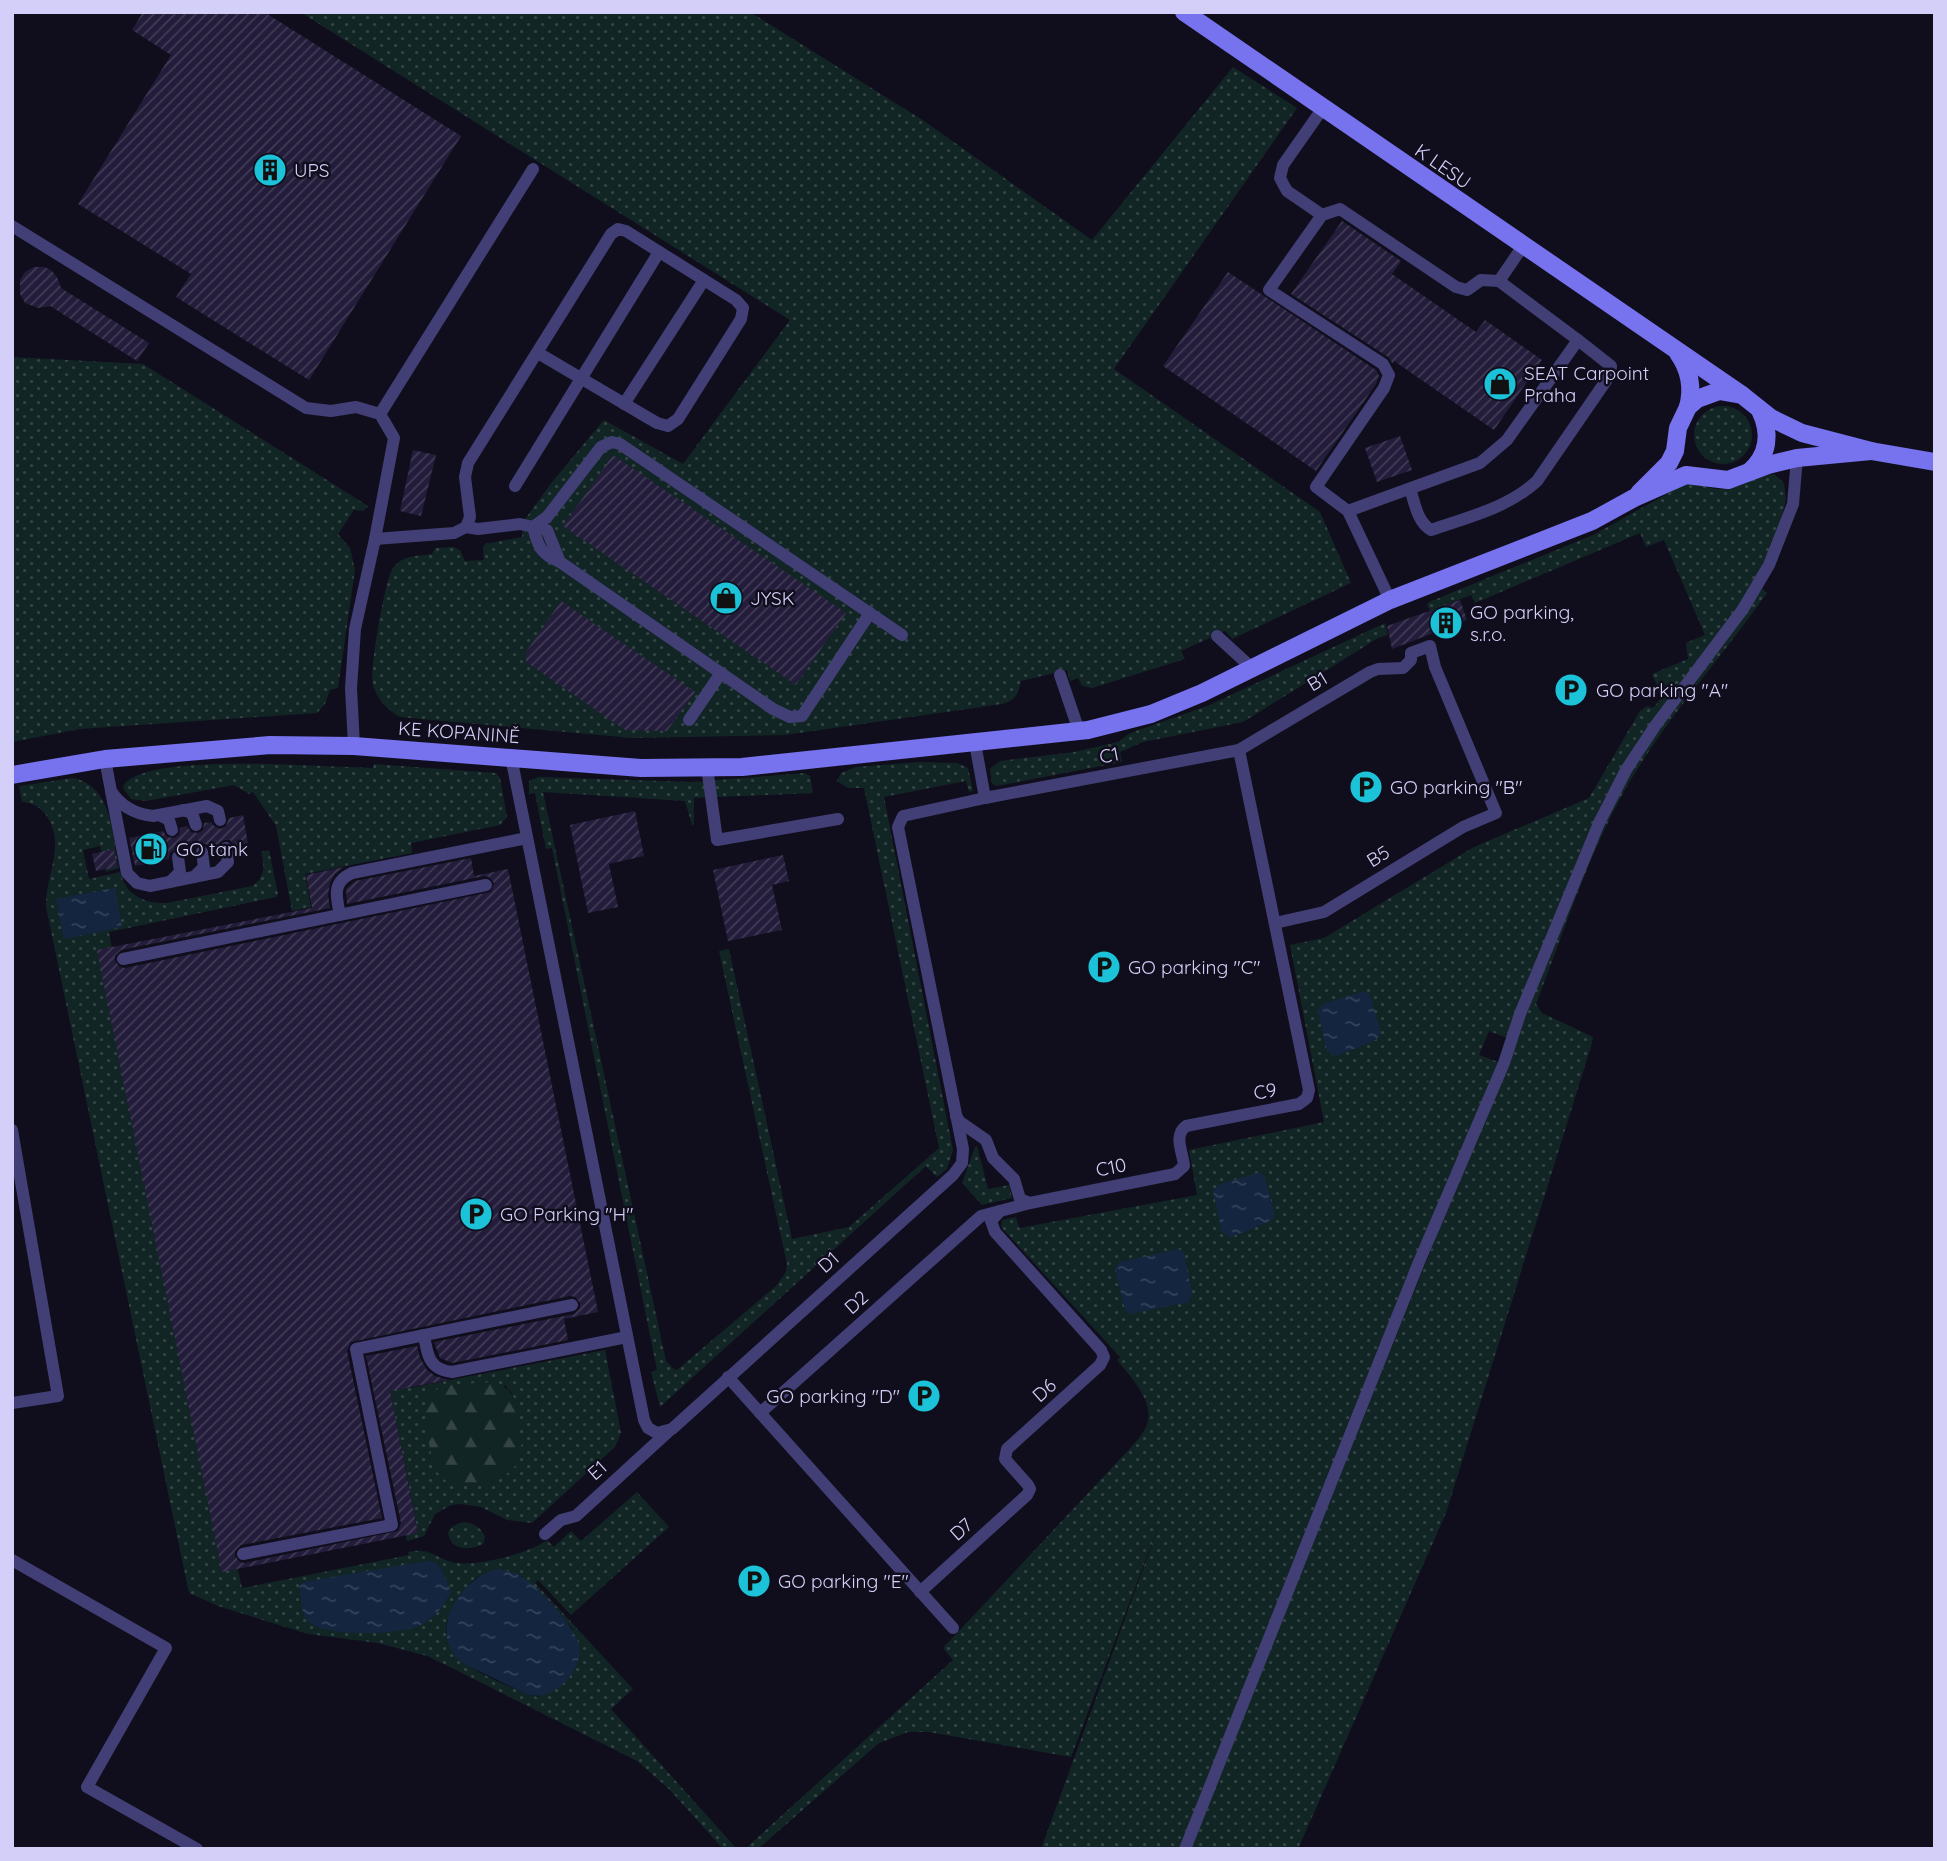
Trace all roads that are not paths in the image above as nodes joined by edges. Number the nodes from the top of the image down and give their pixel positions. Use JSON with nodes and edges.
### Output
{"nodes":[{"id":1,"x":1184,"y":12,"type":"edge"},
{"id":2,"x":1323,"y":108,"type":"junction"},
{"id":3,"x":533,"y":169,"type":"dead end"},
{"id":4,"x":1322,"y":215,"type":"junction"},
{"id":5,"x":12,"y":226,"type":"edge"},
{"id":6,"x":1523,"y":246,"type":"junction"},
{"id":7,"x":659,"y":252,"type":"junction"},
{"id":8,"x":704,"y":280,"type":"junction"},
{"id":9,"x":1499,"y":281,"type":"junction"},
{"id":10,"x":1578,"y":340,"type":"junction"},
{"id":11,"x":538,"y":352,"type":"junction"},
{"id":12,"x":1678,"y":353,"type":"junction"},
{"id":13,"x":581,"y":378,"type":"junction"},
{"id":14,"x":1742,"y":395,"type":"junction"},
{"id":15,"x":624,"y":404,"type":"junction"},
{"id":16,"x":1688,"y":407,"type":"junction"},
{"id":17,"x":1760,"y":410,"type":"junction"},
{"id":18,"x":380,"y":414,"type":"junction"},
{"id":19,"x":1678,"y":440,"type":"junction"},
{"id":20,"x":1871,"y":450,"type":"junction"},
{"id":21,"x":1797,"y":457,"type":"junction"},
{"id":22,"x":1935,"y":462,"type":"edge"},
{"id":23,"x":1703,"y":476,"type":"junction"},
{"id":24,"x":1740,"y":477,"type":"junction"},
{"id":25,"x":515,"y":486,"type":"dead end"},
{"id":26,"x":1410,"y":489,"type":"junction"},
{"id":27,"x":1634,"y":498,"type":"junction"},
{"id":28,"x":1348,"y":511,"type":"junction"},
{"id":29,"x":466,"y":527,"type":"junction"},
{"id":30,"x":533,"y":527,"type":"junction"},
{"id":31,"x":375,"y":539,"type":"junction"},
{"id":32,"x":1390,"y":600,"type":"junction"},
{"id":33,"x":870,"y":613,"type":"junction"},
{"id":34,"x":902,"y":635,"type":"dead end"},
{"id":35,"x":1217,"y":636,"type":"dead end"},
{"id":36,"x":1253,"y":668,"type":"junction"},
{"id":37,"x":721,"y":673,"type":"junction"},
{"id":38,"x":1060,"y":675,"type":"dead end"},
{"id":39,"x":689,"y":720,"type":"dead end"},
{"id":40,"x":1079,"y":731,"type":"junction"},
{"id":41,"x":975,"y":743,"type":"junction"},
{"id":42,"x":354,"y":746,"type":"junction"},
{"id":43,"x":1239,"y":750,"type":"junction"},
{"id":44,"x":511,"y":757,"type":"junction"},
{"id":45,"x":105,"y":759,"type":"junction"},
{"id":46,"x":706,"y":767,"type":"junction"},
{"id":47,"x":12,"y":775,"type":"edge"},
{"id":48,"x":111,"y":791,"type":"junction"},
{"id":49,"x":985,"y":798,"type":"junction"},
{"id":50,"x":183,"y":810,"type":"junction"},
{"id":51,"x":1496,"y":813,"type":"joint"},
{"id":52,"x":159,"y":815,"type":"junction"},
{"id":53,"x":838,"y":819,"type":"dead end"},
{"id":54,"x":220,"y":820,"type":"dead end"},
{"id":55,"x":196,"y":825,"type":"dead end"},
{"id":56,"x":172,"y":830,"type":"dead end"},
{"id":57,"x":527,"y":838,"type":"junction"},
{"id":58,"x":226,"y":848,"type":"dead end"},
{"id":59,"x":202,"y":852,"type":"dead end"},
{"id":60,"x":177,"y":857,"type":"dead end"},
{"id":61,"x":194,"y":877,"type":"junction"},
{"id":62,"x":170,"y":882,"type":"junction"},
{"id":63,"x":486,"y":885,"type":"dead end"},
{"id":64,"x":340,"y":915,"type":"junction"},
{"id":65,"x":1275,"y":923,"type":"junction"},
{"id":66,"x":123,"y":959,"type":"dead end"},
{"id":67,"x":956,"y":1116,"type":"junction"},
{"id":68,"x":1186,"y":1126,"type":"joint"},
{"id":69,"x":12,"y":1130,"type":"edge"},
{"id":70,"x":1030,"y":1203,"type":"junction"},
{"id":71,"x":1000,"y":1211,"type":"junction"},
{"id":72,"x":977,"y":1219,"type":"joint"},
{"id":73,"x":572,"y":1305,"type":"dead end"},
{"id":74,"x":424,"y":1335,"type":"junction"},
{"id":75,"x":627,"y":1337,"type":"junction"},
{"id":76,"x":728,"y":1377,"type":"junction"},
{"id":77,"x":12,"y":1403,"type":"edge"},
{"id":78,"x":761,"y":1413,"type":"junction"},
{"id":79,"x":666,"y":1431,"type":"junction"},
{"id":80,"x":1027,"y":1495,"type":"joint"},
{"id":81,"x":545,"y":1534,"type":"dead end"},
{"id":82,"x":243,"y":1554,"type":"dead end"},
{"id":83,"x":12,"y":1560,"type":"edge"},
{"id":84,"x":920,"y":1592,"type":"junction"},
{"id":85,"x":953,"y":1628,"type":"dead end"},
{"id":86,"x":197,"y":1849,"type":"edge"},
{"id":87,"x":1185,"y":1849,"type":"edge"}],
"edges":[{"from":1,"to":2,"type":"street","name":"K LESU"},
{"from":2,"to":4,"type":"lane"},
{"from":2,"to":6,"type":"street","name":"K LESU"},
{"from":3,"to":18,"type":"lane"},
{"from":4,"to":9,"type":"lane"},
{"from":4,"to":28,"type":"lane"},
{"from":5,"to":18,"type":"lane"},
{"from":6,"to":9,"type":"lane"},
{"from":6,"to":12,"type":"street","name":"K LESU"},
{"from":7,"to":8,"type":"lane"},
{"from":7,"to":11,"type":"lane"},
{"from":7,"to":13,"type":"lane"},
{"from":8,"to":15,"type":"lane"},
{"from":8,"to":15,"type":"lane"},
{"from":9,"to":10,"type":"lane"},
{"from":10,"to":26,"type":"lane"},
{"from":10,"to":26,"type":"lane"},
{"from":11,"to":13,"type":"lane"},
{"from":11,"to":29,"type":"lane"},
{"from":12,"to":14,"type":"street","name":"K LESU"},
{"from":12,"to":16,"type":"street"},
{"from":13,"to":15,"type":"lane"},
{"from":13,"to":25,"type":"lane"},
{"from":14,"to":16,"type":"street"},
{"from":14,"to":17,"type":"street"},
{"from":16,"to":19,"type":"street"},
{"from":17,"to":20,"type":"street"},
{"from":17,"to":24,"type":"street"},
{"from":18,"to":31,"type":"lane"},
{"from":19,"to":23,"type":"street"},
{"from":19,"to":27,"type":"street"},
{"from":20,"to":21,"type":"street"},
{"from":20,"to":22,"type":"street"},
{"from":21,"to":24,"type":"street"},
{"from":21,"to":87,"type":"lane"},
{"from":23,"to":24,"type":"street"},
{"from":23,"to":27,"type":"street"},
{"from":26,"to":28,"type":"lane"},
{"from":27,"to":32,"type":"street","name":"KE KOPANINĚ"},
{"from":28,"to":32,"type":"lane"},
{"from":29,"to":30,"type":"lane"},
{"from":29,"to":31,"type":"lane"},
{"from":30,"to":33,"type":"lane"},
{"from":30,"to":37,"type":"lane"},
{"from":31,"to":42,"type":"lane"},
{"from":32,"to":36,"type":"street","name":"KE KOPANINĚ"},
{"from":33,"to":34,"type":"lane"},
{"from":33,"to":37,"type":"lane"},
{"from":35,"to":36,"type":"lane"},
{"from":36,"to":40,"type":"street","name":"KE KOPANINĚ"},
{"from":37,"to":39,"type":"lane"},
{"from":38,"to":40,"type":"lane"},
{"from":40,"to":41,"type":"street","name":"KE KOPANINĚ"},
{"from":41,"to":46,"type":"street","name":"KE KOPANINĚ"},
{"from":41,"to":49,"type":"lane"},
{"from":42,"to":44,"type":"street","name":"KE KOPANINĚ"},
{"from":42,"to":45,"type":"street","name":"KE KOPANINĚ"},
{"from":43,"to":49,"type":"lane","name":"C1"},
{"from":43,"to":51,"type":"lane","name":"B1"},
{"from":43,"to":65,"type":"lane"},
{"from":44,"to":46,"type":"street","name":"KE KOPANINĚ"},
{"from":44,"to":57,"type":"lane"},
{"from":45,"to":47,"type":"street","name":"KE KOPANINĚ"},
{"from":45,"to":48,"type":"lane"},
{"from":46,"to":53,"type":"lane"},
{"from":48,"to":52,"type":"lane"},
{"from":48,"to":62,"type":"lane"},
{"from":49,"to":67,"type":"lane","name":"C1"},
{"from":50,"to":52,"type":"lane"},
{"from":50,"to":54,"type":"lane"},
{"from":50,"to":55,"type":"lane"},
{"from":51,"to":65,"type":"lane","name":"B5"},
{"from":52,"to":56,"type":"lane"},
{"from":57,"to":64,"type":"lane"},
{"from":57,"to":75,"type":"lane"},
{"from":58,"to":61,"type":"lane"},
{"from":59,"to":61,"type":"lane"},
{"from":60,"to":62,"type":"lane"},
{"from":61,"to":62,"type":"lane"},
{"from":63,"to":64,"type":"lane"},
{"from":64,"to":66,"type":"lane"},
{"from":65,"to":68,"type":"lane","name":"C9"},
{"from":67,"to":70,"type":"lane"},
{"from":67,"to":76,"type":"lane","name":"D1"},
{"from":68,"to":70,"type":"lane","name":"C10"},
{"from":69,"to":77,"type":"lane"},
{"from":70,"to":71,"type":"lane","name":"C10"},
{"from":71,"to":72,"type":"lane","name":"C10"},
{"from":71,"to":80,"type":"lane","name":"D6"},
{"from":72,"to":78,"type":"lane","name":"D2"},
{"from":73,"to":74,"type":"lane"},
{"from":74,"to":75,"type":"lane"},
{"from":74,"to":82,"type":"lane"},
{"from":75,"to":79,"type":"lane"},
{"from":76,"to":78,"type":"lane"},
{"from":76,"to":79,"type":"lane","name":"E1"},
{"from":78,"to":84,"type":"lane"},
{"from":79,"to":81,"type":"lane","name":"E1"},
{"from":80,"to":84,"type":"lane","name":"D7"},
{"from":83,"to":86,"type":"lane"},
{"from":84,"to":85,"type":"lane"}]}
